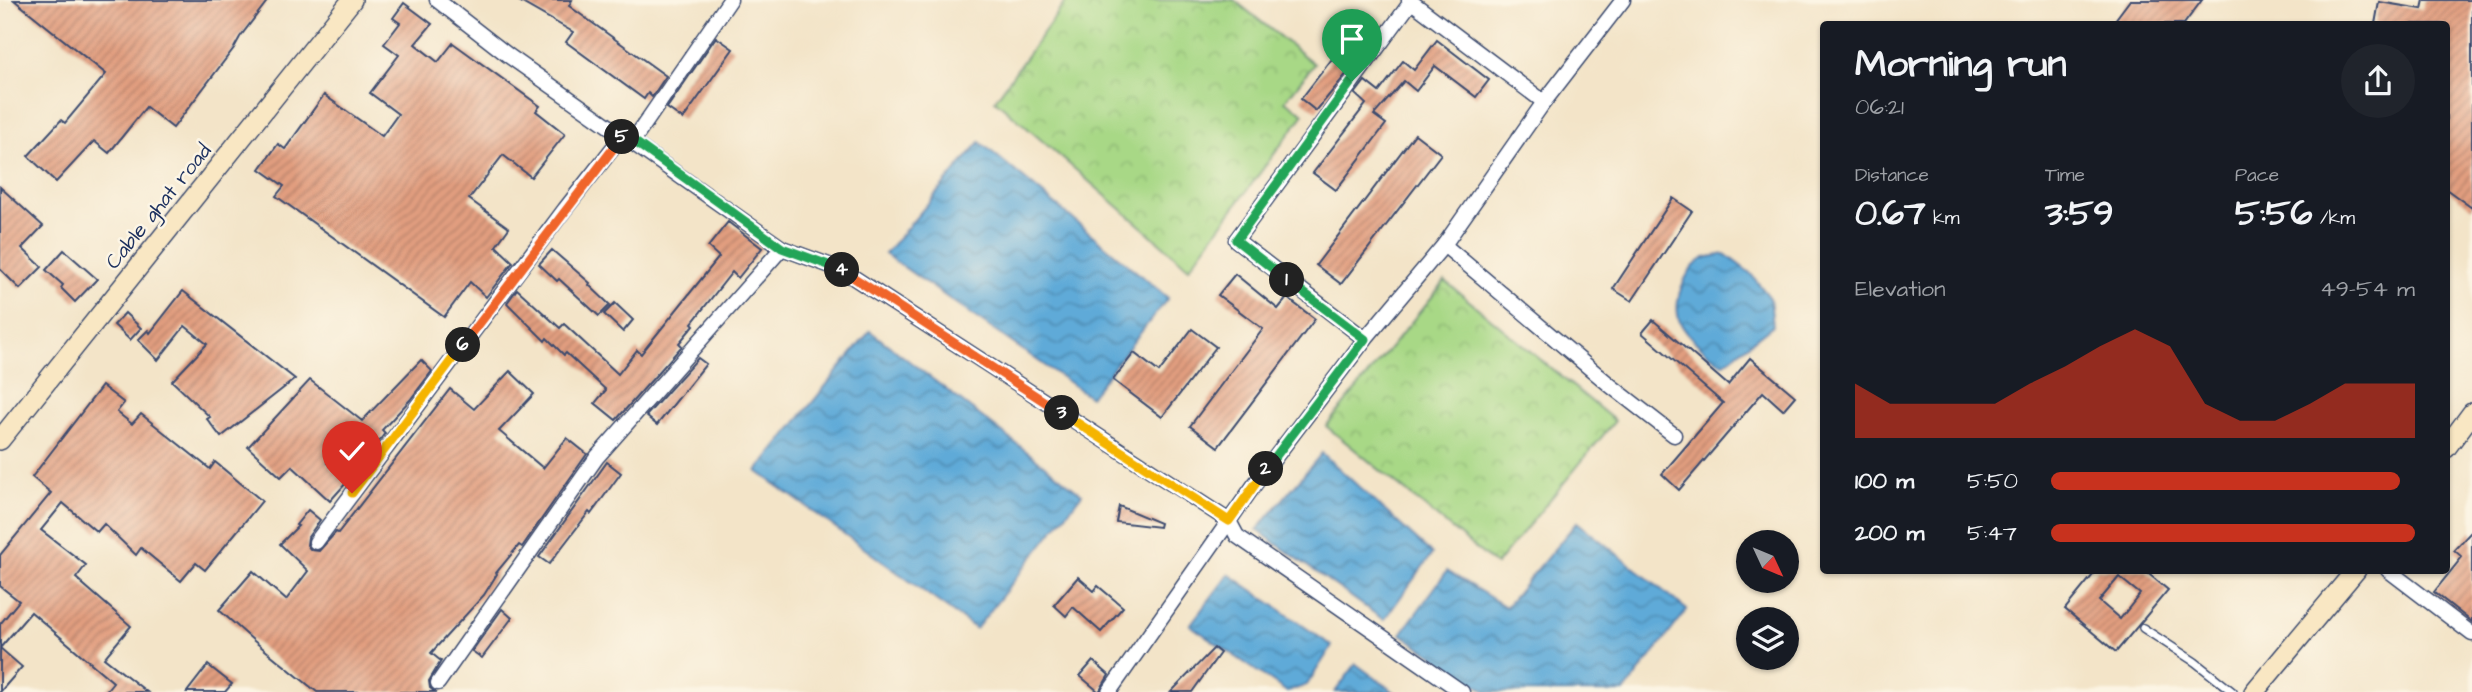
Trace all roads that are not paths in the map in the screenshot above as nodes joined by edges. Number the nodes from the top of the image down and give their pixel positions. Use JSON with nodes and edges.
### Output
{"nodes":[{"id":1,"x":346,"y":0,"type":"edge"},
{"id":2,"x":352,"y":0,"type":"edge"},
{"id":3,"x":437,"y":0,"type":"edge"},
{"id":4,"x":730,"y":0,"type":"edge"},
{"id":5,"x":1623,"y":0,"type":"edge"},
{"id":6,"x":1410,"y":1,"type":"edge"},
{"id":7,"x":1544,"y":102,"type":"junction"},
{"id":8,"x":628,"y":138,"type":"junction"},
{"id":9,"x":1444,"y":245,"type":"junction"},
{"id":10,"x":782,"y":248,"type":"junction"},
{"id":11,"x":1365,"y":339,"type":"junction"},
{"id":12,"x":2472,"y":414,"type":"edge"},
{"id":13,"x":2472,"y":424,"type":"edge"},
{"id":14,"x":0,"y":434,"type":"edge"},
{"id":15,"x":1674,"y":435,"type":"dead end"},
{"id":16,"x":0,"y":440,"type":"edge"},
{"id":17,"x":2450,"y":443,"type":"edge"},
{"id":18,"x":2450,"y":454,"type":"edge"},
{"id":19,"x":1229,"y":521,"type":"junction"},
{"id":20,"x":316,"y":542,"type":"dead end"},
{"id":21,"x":2353,"y":574,"type":"edge"},
{"id":22,"x":2362,"y":574,"type":"edge"},
{"id":23,"x":2393,"y":574,"type":"edge"},
{"id":24,"x":2143,"y":628,"type":"dead end"},
{"id":25,"x":2472,"y":634,"type":"edge"},
{"id":26,"x":438,"y":683,"type":"dead end"},
{"id":27,"x":1109,"y":692,"type":"edge"},
{"id":28,"x":1462,"y":692,"type":"edge"},
{"id":29,"x":2234,"y":692,"type":"edge"},
{"id":30,"x":2254,"y":692,"type":"edge"},
{"id":31,"x":2264,"y":692,"type":"edge"}],
"edges":[{"from":1,"to":14,"type":"street","name":"Cable ghat road"},
{"from":2,"to":16,"type":"street","name":"Cable ghat road"},
{"from":3,"to":8,"type":"street"},
{"from":4,"to":8,"type":"street"},
{"from":5,"to":7,"type":"street"},
{"from":6,"to":7,"type":"street"},
{"from":6,"to":11,"type":"street"},
{"from":7,"to":9,"type":"street"},
{"from":8,"to":10,"type":"street"},
{"from":8,"to":20,"type":"street"},
{"from":9,"to":11,"type":"street"},
{"from":9,"to":15,"type":"street"},
{"from":10,"to":19,"type":"street"},
{"from":10,"to":26,"type":"street"},
{"from":11,"to":19,"type":"street"},
{"from":12,"to":17,"type":"street"},
{"from":13,"to":18,"type":"street"},
{"from":19,"to":27,"type":"street"},
{"from":19,"to":28,"type":"street"},
{"from":21,"to":30,"type":"street"},
{"from":22,"to":31,"type":"street"},
{"from":23,"to":25,"type":"street"},
{"from":24,"to":29,"type":"lane"}]}
